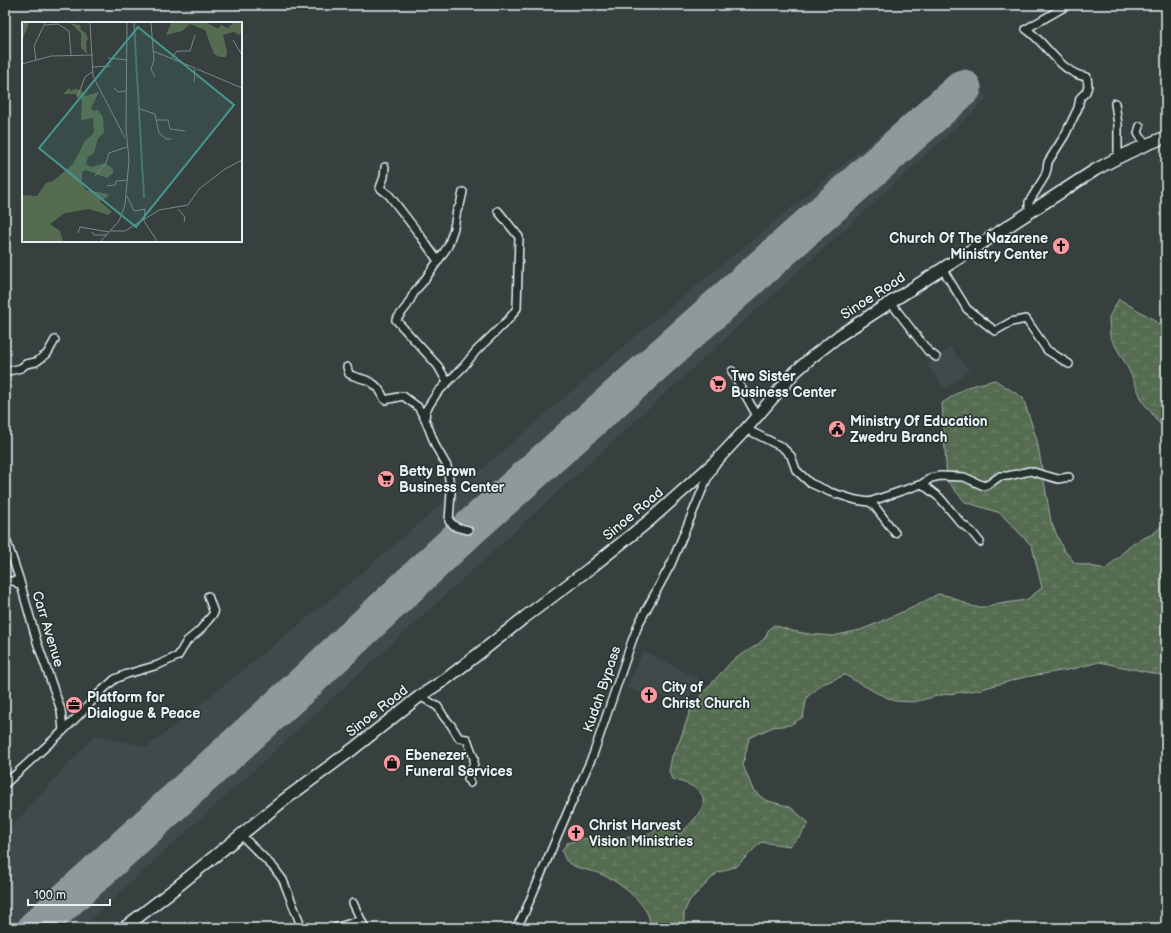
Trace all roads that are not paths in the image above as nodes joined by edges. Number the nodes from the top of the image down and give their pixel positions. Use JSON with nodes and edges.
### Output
{"nodes":[{"id":1,"x":1068,"y":5,"type":"edge"},
{"id":2,"x":1115,"y":103,"type":"dead end"},
{"id":3,"x":1140,"y":126,"type":"dead end"},
{"id":4,"x":1166,"y":137,"type":"edge"},
{"id":5,"x":1145,"y":144,"type":"junction"},
{"id":6,"x":1118,"y":156,"type":"junction"},
{"id":7,"x":385,"y":166,"type":"dead end"},
{"id":8,"x":463,"y":192,"type":"dead end"},
{"id":9,"x":498,"y":211,"type":"dead end"},
{"id":10,"x":1029,"y":213,"type":"junction"},
{"id":11,"x":438,"y":261,"type":"junction"},
{"id":12,"x":942,"y":268,"type":"junction"},
{"id":13,"x":891,"y":303,"type":"junction"},
{"id":14,"x":55,"y":340,"type":"dead end"},
{"id":15,"x":936,"y":357,"type":"dead end"},
{"id":16,"x":1069,"y":364,"type":"dead end"},
{"id":17,"x":347,"y":367,"type":"dead end"},
{"id":18,"x":732,"y":371,"type":"dead end"},
{"id":19,"x":5,"y":372,"type":"edge"},
{"id":20,"x":447,"y":382,"type":"junction"},
{"id":21,"x":757,"y":416,"type":"junction"},
{"id":22,"x":425,"y":419,"type":"junction"},
{"id":23,"x":746,"y":429,"type":"junction"},
{"id":24,"x":718,"y":460,"type":"junction"},
{"id":25,"x":1069,"y":477,"type":"dead end"},
{"id":26,"x":922,"y":484,"type":"junction"},
{"id":27,"x":869,"y":502,"type":"junction"},
{"id":28,"x":468,"y":530,"type":"dead end"},
{"id":29,"x":895,"y":533,"type":"dead end"},
{"id":30,"x":5,"y":536,"type":"edge"},
{"id":31,"x":980,"y":542,"type":"dead end"},
{"id":32,"x":5,"y":581,"type":"edge"},
{"id":33,"x":21,"y":586,"type":"junction"},
{"id":34,"x":208,"y":596,"type":"dead end"},
{"id":35,"x":420,"y":696,"type":"junction"},
{"id":36,"x":63,"y":731,"type":"junction"},
{"id":37,"x":470,"y":783,"type":"dead end"},
{"id":38,"x":5,"y":784,"type":"edge"},
{"id":39,"x":240,"y":834,"type":"junction"},
{"id":40,"x":353,"y":903,"type":"dead end"},
{"id":41,"x":361,"y":920,"type":"junction"},
{"id":42,"x":124,"y":928,"type":"edge"},
{"id":43,"x":302,"y":928,"type":"edge"},
{"id":44,"x":334,"y":928,"type":"edge"},
{"id":45,"x":365,"y":928,"type":"edge"},
{"id":46,"x":516,"y":928,"type":"edge"}],
"edges":[{"from":1,"to":10,"type":"street"},
{"from":2,"to":6,"type":"street"},
{"from":3,"to":5,"type":"street"},
{"from":4,"to":5,"type":"highway","name":"Sinoe Road"},
{"from":5,"to":6,"type":"highway","name":"Sinoe Road"},
{"from":6,"to":10,"type":"highway","name":"Sinoe Road"},
{"from":7,"to":11,"type":"street"},
{"from":8,"to":11,"type":"street"},
{"from":9,"to":20,"type":"street"},
{"from":10,"to":12,"type":"highway","name":"Sinoe Road"},
{"from":11,"to":20,"type":"street"},
{"from":12,"to":13,"type":"highway","name":"Sinoe Road"},
{"from":12,"to":16,"type":"street"},
{"from":13,"to":15,"type":"street"},
{"from":13,"to":21,"type":"highway","name":"Sinoe Road"},
{"from":14,"to":19,"type":"street"},
{"from":17,"to":22,"type":"street"},
{"from":18,"to":21,"type":"street"},
{"from":20,"to":22,"type":"street"},
{"from":21,"to":23,"type":"highway","name":"Sinoe Road"},
{"from":22,"to":28,"type":"street"},
{"from":23,"to":24,"type":"highway","name":"Sinoe Road"},
{"from":23,"to":27,"type":"street"},
{"from":24,"to":35,"type":"highway","name":"Sinoe Road"},
{"from":24,"to":46,"type":"street","name":"Kudah Bypass"},
{"from":25,"to":26,"type":"street"},
{"from":26,"to":27,"type":"street"},
{"from":26,"to":31,"type":"street"},
{"from":27,"to":29,"type":"street"},
{"from":30,"to":33,"type":"street","name":"Carr Avenue"},
{"from":32,"to":33,"type":"street"},
{"from":33,"to":36,"type":"street","name":"Carr Avenue"},
{"from":34,"to":36,"type":"street"},
{"from":35,"to":37,"type":"street"},
{"from":35,"to":39,"type":"highway","name":"Sinoe Road"},
{"from":36,"to":38,"type":"street"},
{"from":39,"to":42,"type":"highway","name":"Sinoe Road"},
{"from":39,"to":43,"type":"street"},
{"from":40,"to":41,"type":"street"},
{"from":41,"to":44,"type":"street"},
{"from":41,"to":45,"type":"street"}]}
